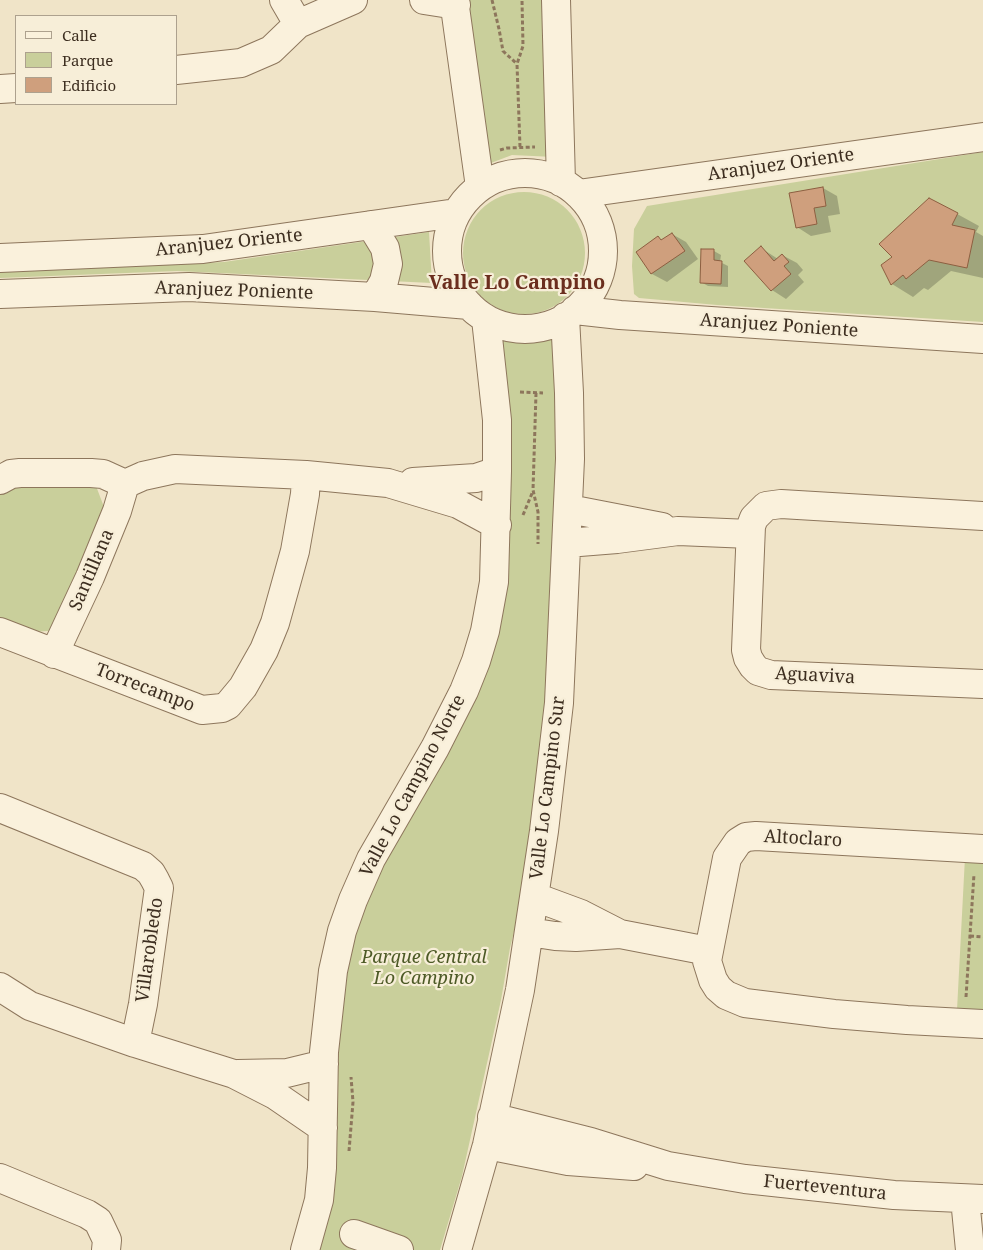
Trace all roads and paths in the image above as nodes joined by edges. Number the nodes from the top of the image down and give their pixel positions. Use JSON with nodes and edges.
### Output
{"nodes":[{"id":1,"x":284,"y":0,"type":"edge"},
{"id":2,"x":353,"y":0,"type":"edge"},
{"id":3,"x":424,"y":0,"type":"edge"},
{"id":4,"x":492,"y":0,"type":"edge"},
{"id":5,"x":522,"y":0,"type":"edge"},
{"id":6,"x":560,"y":1,"type":"edge"},
{"id":7,"x":455,"y":3,"type":"edge"},
{"id":8,"x":298,"y":24,"type":"junction"},
{"id":9,"x":517,"y":64,"type":"junction"},
{"id":10,"x":178,"y":70,"type":"edge"},
{"id":11,"x":15,"y":88,"type":"edge"},
{"id":12,"x":0,"y":89,"type":"edge"},
{"id":13,"x":983,"y":137,"type":"edge"},
{"id":14,"x":520,"y":147,"type":"junction"},
{"id":15,"x":561,"y":150,"type":"junction"},
{"id":16,"x":476,"y":159,"type":"junction"},
{"id":17,"x":480,"y":187,"type":"junction"},
{"id":18,"x":570,"y":188,"type":"junction"},
{"id":19,"x":456,"y":213,"type":"junction"},
{"id":20,"x":371,"y":225,"type":"junction"},
{"id":21,"x":0,"y":258,"type":"edge"},
{"id":22,"x":0,"y":294,"type":"edge"},
{"id":23,"x":375,"y":297,"type":"junction"},
{"id":24,"x":477,"y":312,"type":"junction"},
{"id":25,"x":570,"y":314,"type":"junction"},
{"id":26,"x":983,"y":339,"type":"edge"},
{"id":27,"x":494,"y":389,"type":"junction"},
{"id":28,"x":536,"y":393,"type":"junction"},
{"id":29,"x":569,"y":393,"type":"junction"},
{"id":30,"x":497,"y":471,"type":"junction"},
{"id":31,"x":306,"y":475,"type":"junction"},
{"id":32,"x":0,"y":480,"type":"edge"},
{"id":33,"x":125,"y":484,"type":"junction"},
{"id":34,"x":388,"y":484,"type":"junction"},
{"id":35,"x":533,"y":490,"type":"junction"},
{"id":36,"x":569,"y":509,"type":"junction"},
{"id":37,"x":523,"y":516,"type":"dead end"},
{"id":38,"x":983,"y":516,"type":"edge"},
{"id":39,"x":497,"y":525,"type":"junction"},
{"id":40,"x":678,"y":531,"type":"junction"},
{"id":41,"x":750,"y":534,"type":"junction"},
{"id":42,"x":567,"y":543,"type":"junction"},
{"id":43,"x":538,"y":550,"type":"dead end"},
{"id":44,"x":0,"y":632,"type":"edge"},
{"id":45,"x":54,"y":654,"type":"junction"},
{"id":46,"x":983,"y":684,"type":"edge"},
{"id":47,"x":0,"y":808,"type":"edge"},
{"id":48,"x":980,"y":849,"type":"edge"},
{"id":49,"x":535,"y":897,"type":"junction"},
{"id":50,"x":529,"y":932,"type":"junction"},
{"id":51,"x":620,"y":934,"type":"junction"},
{"id":52,"x":970,"y":936,"type":"junction"},
{"id":53,"x":983,"y":937,"type":"edge"},
{"id":54,"x":708,"y":951,"type":"junction"},
{"id":55,"x":0,"y":987,"type":"edge"},
{"id":56,"x":973,"y":1023,"type":"edge"},
{"id":57,"x":135,"y":1043,"type":"junction"},
{"id":58,"x":324,"y":1064,"type":"junction"},
{"id":59,"x":234,"y":1074,"type":"junction"},
{"id":60,"x":351,"y":1076,"type":"dead end"},
{"id":61,"x":492,"y":1117,"type":"junction"},
{"id":62,"x":323,"y":1128,"type":"junction"},
{"id":63,"x":487,"y":1145,"type":"junction"},
{"id":64,"x":348,"y":1154,"type":"dead end"},
{"id":65,"x":668,"y":1166,"type":"junction"},
{"id":66,"x":0,"y":1178,"type":"edge"},
{"id":67,"x":974,"y":1199,"type":"edge"},
{"id":68,"x":354,"y":1234,"type":"dead end"},
{"id":69,"x":106,"y":1250,"type":"edge"},
{"id":70,"x":305,"y":1250,"type":"edge"},
{"id":71,"x":399,"y":1250,"type":"edge"},
{"id":72,"x":457,"y":1250,"type":"edge"},
{"id":73,"x":970,"y":1250,"type":"edge"}],
"edges":[{"from":1,"to":8,"type":"street"},
{"from":2,"to":8,"type":"street"},
{"from":3,"to":7,"type":"street"},
{"from":4,"to":9,"type":"path"},
{"from":5,"to":9,"type":"path"},
{"from":6,"to":15,"type":"street"},
{"from":7,"to":16,"type":"street"},
{"from":8,"to":10,"type":"street"},
{"from":9,"to":14,"type":"path"},
{"from":11,"to":12,"type":"street"},
{"from":13,"to":18,"type":"street","name":"Aranjuez Oriente"},
{"from":14,"to":15,"type":"path"},
{"from":14,"to":16,"type":"path"},
{"from":15,"to":18,"type":"street"},
{"from":16,"to":17,"type":"street"},
{"from":17,"to":18,"type":"street"},
{"from":17,"to":19,"type":"street"},
{"from":18,"to":25,"type":"street"},
{"from":19,"to":20,"type":"street","name":"Aranjuez Oriente"},
{"from":19,"to":24,"type":"street"},
{"from":20,"to":21,"type":"street","name":"Aranjuez Oriente"},
{"from":20,"to":23,"type":"street"},
{"from":22,"to":23,"type":"street","name":"Aranjuez Poniente"},
{"from":23,"to":24,"type":"street","name":"Aranjuez Poniente"},
{"from":24,"to":25,"type":"street"},
{"from":24,"to":27,"type":"street","name":"Valle Lo Campino Norte"},
{"from":25,"to":26,"type":"street","name":"Aranjuez Poniente"},
{"from":25,"to":29,"type":"street","name":"Valle Lo Campino Sur"},
{"from":27,"to":28,"type":"path"},
{"from":27,"to":30,"type":"street","name":"Valle Lo Campino Norte"},
{"from":28,"to":29,"type":"path"},
{"from":28,"to":35,"type":"path"},
{"from":29,"to":36,"type":"street","name":"Valle Lo Campino Sur"},
{"from":30,"to":34,"type":"street"},
{"from":30,"to":39,"type":"street","name":"Valle Lo Campino Norte"},
{"from":31,"to":33,"type":"street"},
{"from":31,"to":34,"type":"street"},
{"from":31,"to":45,"type":"street","name":"Torrecampo"},
{"from":32,"to":33,"type":"street"},
{"from":33,"to":45,"type":"street","name":"Santillana"},
{"from":34,"to":39,"type":"street"},
{"from":35,"to":37,"type":"path"},
{"from":35,"to":43,"type":"path"},
{"from":36,"to":40,"type":"street"},
{"from":36,"to":42,"type":"street","name":"Valle Lo Campino Sur"},
{"from":38,"to":41,"type":"street","name":"Aguaviva"},
{"from":39,"to":58,"type":"street","name":"Valle Lo Campino Norte"},
{"from":40,"to":41,"type":"street"},
{"from":40,"to":42,"type":"street"},
{"from":41,"to":46,"type":"street","name":"Aguaviva"},
{"from":42,"to":49,"type":"street","name":"Valle Lo Campino Sur"},
{"from":44,"to":45,"type":"street","name":"Torrecampo"},
{"from":47,"to":57,"type":"street","name":"Villarobledo"},
{"from":48,"to":52,"type":"path"},
{"from":48,"to":54,"type":"street","name":"Altoclaro"},
{"from":49,"to":50,"type":"street","name":"Valle Lo Campino Sur"},
{"from":49,"to":51,"type":"street"},
{"from":50,"to":51,"type":"street"},
{"from":50,"to":61,"type":"street","name":"Valle Lo Campino Sur"},
{"from":51,"to":54,"type":"street"},
{"from":52,"to":53,"type":"path"},
{"from":52,"to":56,"type":"path"},
{"from":54,"to":56,"type":"street","name":"Altoclaro"},
{"from":55,"to":57,"type":"street"},
{"from":57,"to":59,"type":"street"},
{"from":58,"to":59,"type":"street"},
{"from":58,"to":62,"type":"street","name":"Valle Lo Campino Norte"},
{"from":59,"to":62,"type":"street"},
{"from":60,"to":64,"type":"path"},
{"from":61,"to":63,"type":"street","name":"Valle Lo Campino Sur"},
{"from":61,"to":65,"type":"street","name":"Fuerteventura"},
{"from":62,"to":70,"type":"street","name":"Valle Lo Campino Norte"},
{"from":63,"to":65,"type":"street","name":"Fuerteventura"},
{"from":63,"to":72,"type":"street","name":"Valle Lo Campino Sur"},
{"from":65,"to":67,"type":"street","name":"Fuerteventura"},
{"from":66,"to":69,"type":"street"},
{"from":67,"to":73,"type":"street"},
{"from":68,"to":71,"type":"street"}]}
